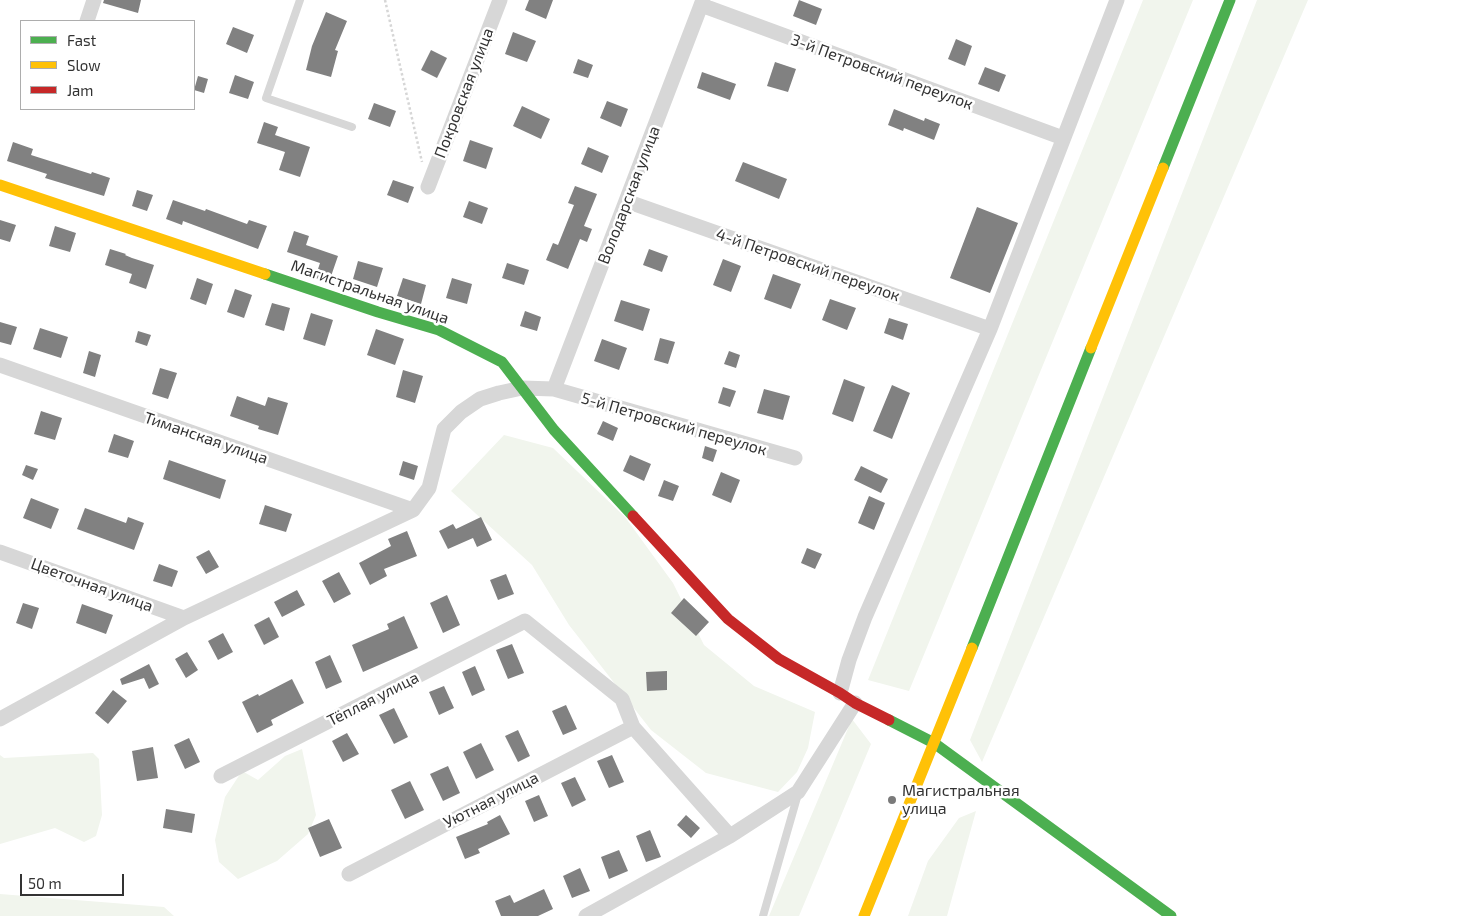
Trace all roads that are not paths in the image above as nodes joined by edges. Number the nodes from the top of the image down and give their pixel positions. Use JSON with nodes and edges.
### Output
{"nodes":[{"id":1,"x":94,"y":0,"type":"edge"},
{"id":2,"x":300,"y":0,"type":"edge"},
{"id":3,"x":500,"y":0,"type":"edge"},
{"id":4,"x":1117,"y":0,"type":"edge"},
{"id":5,"x":1230,"y":0,"type":"edge"},
{"id":6,"x":702,"y":3,"type":"edge"},
{"id":7,"x":87,"y":20,"type":"edge"},
{"id":8,"x":352,"y":127,"type":"dead end"},
{"id":9,"x":1063,"y":138,"type":"junction"},
{"id":10,"x":0,"y":185,"type":"edge"},
{"id":11,"x":428,"y":187,"type":"road end"},
{"id":12,"x":626,"y":202,"type":"junction"},
{"id":13,"x":990,"y":329,"type":"junction"},
{"id":14,"x":0,"y":365,"type":"edge"},
{"id":15,"x":522,"y":388,"type":"junction"},
{"id":16,"x":554,"y":389,"type":"junction"},
{"id":17,"x":795,"y":458,"type":"dead end"},
{"id":18,"x":413,"y":510,"type":"junction"},
{"id":19,"x":0,"y":552,"type":"edge"},
{"id":20,"x":184,"y":618,"type":"junction"},
{"id":21,"x":840,"y":693,"type":"junction"},
{"id":22,"x":855,"y":703,"type":"junction"},
{"id":23,"x":0,"y":719,"type":"edge"},
{"id":24,"x":633,"y":728,"type":"junction"},
{"id":25,"x":934,"y":743,"type":"junction"},
{"id":26,"x":221,"y":776,"type":"dead end"},
{"id":27,"x":798,"y":792,"type":"junction"},
{"id":28,"x":730,"y":836,"type":"junction"},
{"id":29,"x":349,"y":874,"type":"dead end"},
{"id":30,"x":586,"y":916,"type":"edge"},
{"id":31,"x":763,"y":916,"type":"edge"},
{"id":32,"x":864,"y":916,"type":"edge"},
{"id":33,"x":1171,"y":916,"type":"edge"}],
"edges":[{"from":1,"to":7,"type":"street"},
{"from":2,"to":8,"type":"lane"},
{"from":3,"to":11,"type":"street","name":"Покровская улица"},
{"from":4,"to":9,"type":"street"},
{"from":5,"to":25,"type":"street"},
{"from":6,"to":9,"type":"street","name":"3-й Петровский переулок"},
{"from":6,"to":12,"type":"street","name":"Володарская улица"},
{"from":9,"to":13,"type":"street"},
{"from":10,"to":15,"type":"street","name":"Магистральная улица"},
{"from":12,"to":13,"type":"street","name":"4-й Петровский переулок"},
{"from":12,"to":16,"type":"street","name":"Володарская улица"},
{"from":13,"to":21,"type":"street"},
{"from":14,"to":18,"type":"street","name":"Тиманская улица"},
{"from":15,"to":16,"type":"street","name":"5-й Петровский переулок"},
{"from":15,"to":18,"type":"street","name":"5-й Петровский переулок"},
{"from":15,"to":21,"type":"street","name":"Магистральная улица"},
{"from":16,"to":17,"type":"street","name":"5-й Петровский переулок"},
{"from":18,"to":20,"type":"street"},
{"from":19,"to":20,"type":"street","name":"Цветочная улица"},
{"from":20,"to":23,"type":"street"},
{"from":21,"to":22,"type":"street","name":"Магистральная улица"},
{"from":22,"to":25,"type":"street","name":"Магистральная улица"},
{"from":22,"to":27,"type":"street"},
{"from":24,"to":26,"type":"street","name":"Тёплая улица"},
{"from":24,"to":28,"type":"street"},
{"from":24,"to":29,"type":"street","name":"Уютная улица"},
{"from":25,"to":32,"type":"street"},
{"from":25,"to":33,"type":"street","name":"Магистральная улица"},
{"from":27,"to":28,"type":"street"},
{"from":27,"to":31,"type":"lane"},
{"from":28,"to":30,"type":"street"}]}
